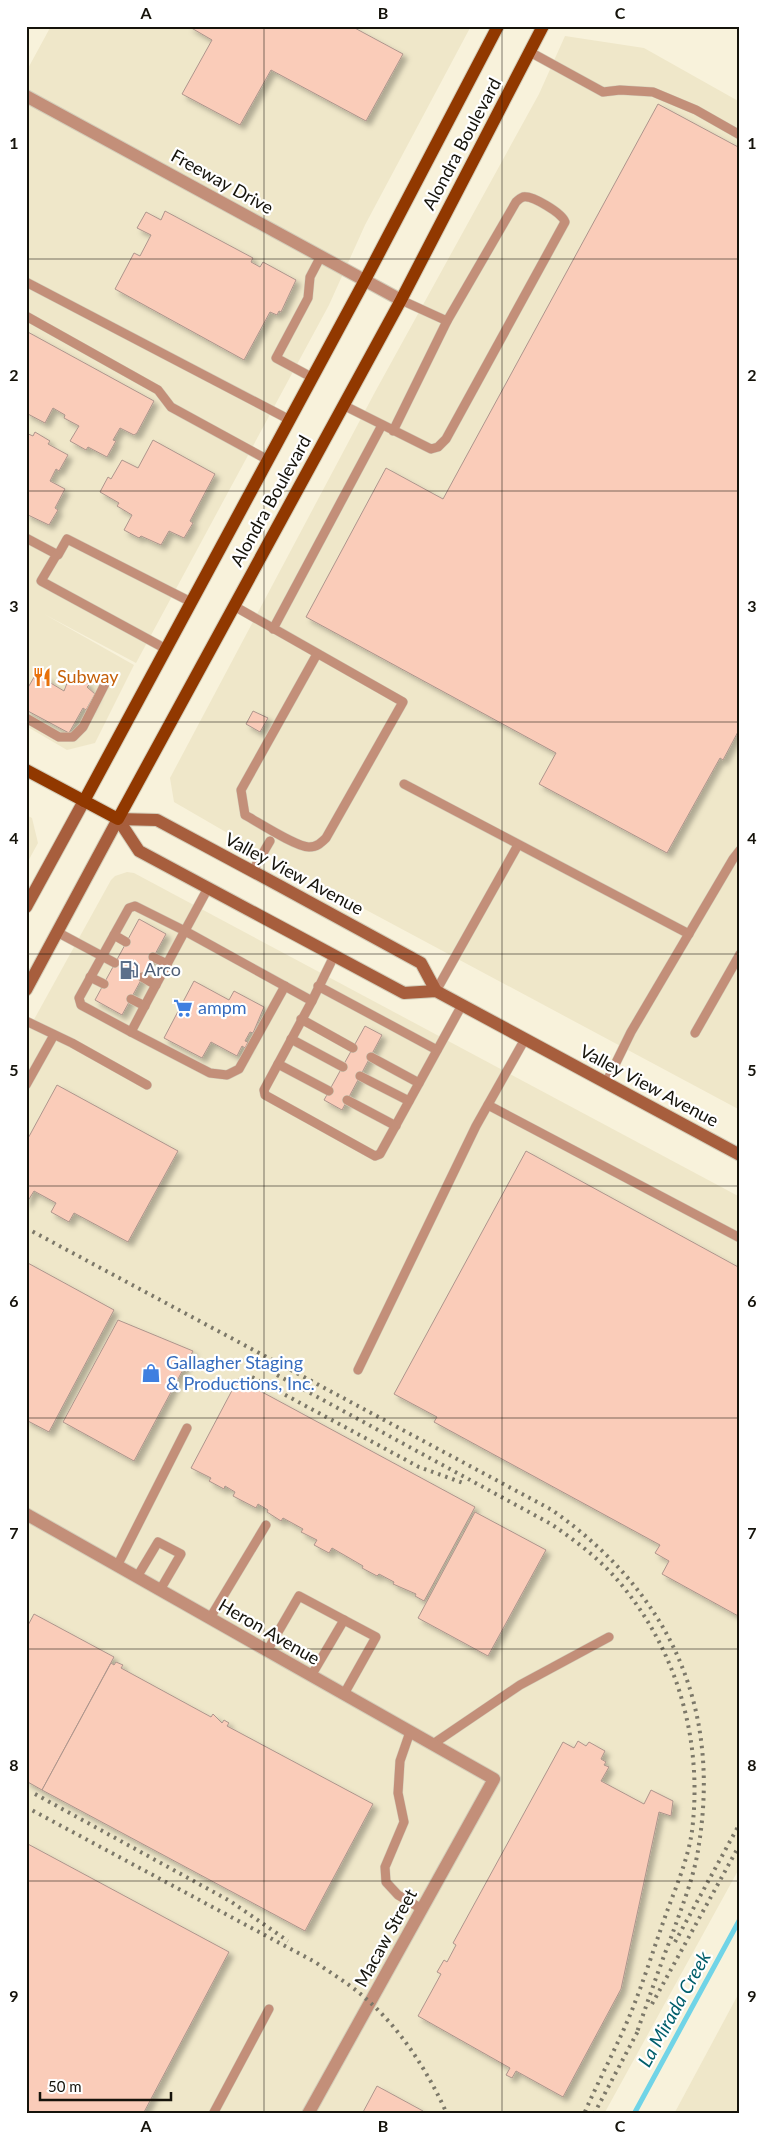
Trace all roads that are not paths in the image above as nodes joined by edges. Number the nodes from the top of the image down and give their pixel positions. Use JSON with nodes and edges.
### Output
{"nodes":[{"id":1,"x":498,"y":26,"type":"edge"},
{"id":2,"x":543,"y":26,"type":"edge"},
{"id":3,"x":530,"y":52,"type":"junction"},
{"id":4,"x":26,"y":96,"type":"edge"},
{"id":5,"x":740,"y":135,"type":"edge"},
{"id":6,"x":321,"y":256,"type":"junction"},
{"id":7,"x":365,"y":280,"type":"junction"},
{"id":8,"x":26,"y":282,"type":"edge"},
{"id":9,"x":400,"y":300,"type":"junction"},
{"id":10,"x":26,"y":316,"type":"edge"},
{"id":11,"x":447,"y":321,"type":"junction"},
{"id":12,"x":312,"y":378,"type":"junction"},
{"id":13,"x":343,"y":405,"type":"junction"},
{"id":14,"x":290,"y":420,"type":"junction"},
{"id":15,"x":382,"y":425,"type":"junction"},
{"id":16,"x":393,"y":431,"type":"junction"},
{"id":17,"x":268,"y":460,"type":"junction"},
{"id":18,"x":26,"y":538,"type":"edge"},
{"id":19,"x":57,"y":554,"type":"junction"},
{"id":20,"x":191,"y":602,"type":"junction"},
{"id":21,"x":234,"y":606,"type":"junction"},
{"id":22,"x":273,"y":628,"type":"junction"},
{"id":23,"x":166,"y":649,"type":"junction"},
{"id":24,"x":317,"y":654,"type":"junction"},
{"id":25,"x":108,"y":678,"type":"dead end"},
{"id":26,"x":26,"y":718,"type":"edge"},
{"id":27,"x":26,"y":770,"type":"edge"},
{"id":28,"x":404,"y":784,"type":"dead end"},
{"id":29,"x":84,"y":801,"type":"junction"},
{"id":30,"x":118,"y":819,"type":"junction"},
{"id":31,"x":270,"y":841,"type":"dead end"},
{"id":32,"x":518,"y":845,"type":"junction"},
{"id":33,"x":740,"y":850,"type":"edge"},
{"id":34,"x":256,"y":865,"type":"dead end"},
{"id":35,"x":208,"y":888,"type":"junction"},
{"id":36,"x":26,"y":907,"type":"edge"},
{"id":37,"x":185,"y":931,"type":"junction"},
{"id":38,"x":57,"y":932,"type":"junction"},
{"id":39,"x":689,"y":934,"type":"junction"},
{"id":40,"x":114,"y":935,"type":"junction"},
{"id":41,"x":126,"y":942,"type":"dead end"},
{"id":42,"x":740,"y":954,"type":"edge"},
{"id":43,"x":102,"y":956,"type":"junction"},
{"id":44,"x":334,"y":956,"type":"junction"},
{"id":45,"x":153,"y":957,"type":"dead end"},
{"id":46,"x":115,"y":962,"type":"dead end"},
{"id":47,"x":167,"y":964,"type":"junction"},
{"id":48,"x":90,"y":977,"type":"junction"},
{"id":49,"x":142,"y":977,"type":"dead end"},
{"id":50,"x":104,"y":984,"type":"dead end"},
{"id":51,"x":156,"y":985,"type":"junction"},
{"id":52,"x":285,"y":986,"type":"junction"},
{"id":53,"x":318,"y":986,"type":"junction"},
{"id":54,"x":26,"y":990,"type":"edge"},
{"id":55,"x":436,"y":991,"type":"junction"},
{"id":56,"x":131,"y":999,"type":"dead end"},
{"id":57,"x":312,"y":1001,"type":"junction"},
{"id":58,"x":462,"y":1005,"type":"junction"},
{"id":59,"x":144,"y":1006,"type":"junction"},
{"id":60,"x":302,"y":1019,"type":"junction"},
{"id":61,"x":26,"y":1021,"type":"edge"},
{"id":62,"x":131,"y":1032,"type":"junction"},
{"id":63,"x":695,"y":1033,"type":"dead end"},
{"id":64,"x":54,"y":1034,"type":"junction"},
{"id":65,"x":525,"y":1038,"type":"junction"},
{"id":66,"x":291,"y":1039,"type":"junction"},
{"id":67,"x":353,"y":1048,"type":"dead end"},
{"id":68,"x":437,"y":1050,"type":"junction"},
{"id":69,"x":370,"y":1057,"type":"dead end"},
{"id":70,"x":278,"y":1064,"type":"junction"},
{"id":71,"x":343,"y":1067,"type":"dead end"},
{"id":72,"x":360,"y":1076,"type":"dead end"},
{"id":73,"x":419,"y":1083,"type":"junction"},
{"id":74,"x":606,"y":1083,"type":"junction"},
{"id":75,"x":26,"y":1085,"type":"edge"},
{"id":76,"x":147,"y":1085,"type":"dead end"},
{"id":77,"x":329,"y":1091,"type":"dead end"},
{"id":78,"x":347,"y":1100,"type":"dead end"},
{"id":79,"x":409,"y":1101,"type":"junction"},
{"id":80,"x":488,"y":1105,"type":"junction"},
{"id":81,"x":396,"y":1126,"type":"junction"},
{"id":82,"x":740,"y":1155,"type":"edge"},
{"id":83,"x":740,"y":1238,"type":"edge"},
{"id":84,"x":358,"y":1370,"type":"dead end"},
{"id":85,"x":187,"y":1428,"type":"dead end"},
{"id":86,"x":26,"y":1514,"type":"edge"},
{"id":87,"x":266,"y":1525,"type":"dead end"},
{"id":88,"x":117,"y":1566,"type":"junction"},
{"id":89,"x":137,"y":1577,"type":"junction"},
{"id":90,"x":160,"y":1590,"type":"junction"},
{"id":91,"x":210,"y":1618,"type":"junction"},
{"id":92,"x":344,"y":1620,"type":"junction"},
{"id":93,"x":609,"y":1637,"type":"dead end"},
{"id":94,"x":267,"y":1651,"type":"junction"},
{"id":95,"x":311,"y":1676,"type":"junction"},
{"id":96,"x":344,"y":1694,"type":"junction"},
{"id":97,"x":410,"y":1732,"type":"junction"},
{"id":98,"x":433,"y":1744,"type":"junction"},
{"id":99,"x":494,"y":1779,"type":"joint"},
{"id":100,"x":422,"y":1909,"type":"junction"},
{"id":101,"x":269,"y":2010,"type":"dead end"},
{"id":102,"x":213,"y":2114,"type":"edge"},
{"id":103,"x":308,"y":2114,"type":"edge"}],
"edges":[{"from":1,"to":7,"type":"main road","name":"Alondra Boulevard"},
{"from":2,"to":3,"type":"main road","name":"Alondra Boulevard"},
{"from":3,"to":5,"type":"lane"},
{"from":3,"to":9,"type":"main road","name":"Alondra Boulevard"},
{"from":4,"to":6,"type":"street","name":"Freeway Drive"},
{"from":6,"to":7,"type":"street","name":"Freeway Drive"},
{"from":6,"to":12,"type":"lane"},
{"from":7,"to":9,"type":"street","name":"Freeway Drive"},
{"from":7,"to":12,"type":"main road","name":"Alondra Boulevard"},
{"from":8,"to":14,"type":"lane"},
{"from":9,"to":11,"type":"lane"},
{"from":9,"to":13,"type":"main road","name":"Alondra Boulevard"},
{"from":10,"to":17,"type":"lane"},
{"from":11,"to":16,"type":"lane"},
{"from":11,"to":16,"type":"lane"},
{"from":12,"to":14,"type":"main road","name":"Alondra Boulevard"},
{"from":13,"to":15,"type":"lane"},
{"from":13,"to":21,"type":"main road","name":"Alondra Boulevard"},
{"from":14,"to":17,"type":"main road","name":"Alondra Boulevard"},
{"from":15,"to":16,"type":"lane"},
{"from":15,"to":22,"type":"lane"},
{"from":17,"to":20,"type":"main road","name":"Alondra Boulevard"},
{"from":18,"to":19,"type":"lane"},
{"from":19,"to":20,"type":"lane"},
{"from":19,"to":23,"type":"lane"},
{"from":20,"to":23,"type":"main road","name":"Alondra Boulevard"},
{"from":21,"to":22,"type":"lane"},
{"from":21,"to":30,"type":"main road","name":"Alondra Boulevard"},
{"from":22,"to":24,"type":"lane"},
{"from":23,"to":29,"type":"main road","name":"Alondra Boulevard"},
{"from":24,"to":24,"type":"lane"},
{"from":25,"to":26,"type":"lane"},
{"from":27,"to":29,"type":"main road","name":"Valley View Avenue"},
{"from":28,"to":32,"type":"lane"},
{"from":29,"to":30,"type":"main road","name":"Valley View Avenue"},
{"from":29,"to":36,"type":"main road","name":"Alondra Boulevard"},
{"from":30,"to":35,"type":"main road","name":"Valley View Avenue"},
{"from":30,"to":38,"type":"main road","name":"Alondra Boulevard"},
{"from":30,"to":55,"type":"main road","name":"Valley View Avenue"},
{"from":31,"to":34,"type":"lane"},
{"from":32,"to":39,"type":"lane"},
{"from":32,"to":55,"type":"lane"},
{"from":33,"to":39,"type":"lane"},
{"from":35,"to":37,"type":"lane"},
{"from":35,"to":44,"type":"main road","name":"Valley View Avenue"},
{"from":37,"to":40,"type":"lane"},
{"from":37,"to":47,"type":"lane"},
{"from":37,"to":52,"type":"lane"},
{"from":38,"to":43,"type":"lane"},
{"from":38,"to":54,"type":"main road","name":"Alondra Boulevard"},
{"from":39,"to":74,"type":"lane"},
{"from":40,"to":41,"type":"lane"},
{"from":40,"to":43,"type":"lane"},
{"from":42,"to":63,"type":"lane"},
{"from":43,"to":46,"type":"lane"},
{"from":43,"to":48,"type":"lane"},
{"from":44,"to":53,"type":"lane"},
{"from":44,"to":55,"type":"main road","name":"Valley View Avenue"},
{"from":45,"to":47,"type":"lane"},
{"from":47,"to":51,"type":"lane"},
{"from":48,"to":50,"type":"lane"},
{"from":48,"to":62,"type":"lane"},
{"from":49,"to":51,"type":"lane"},
{"from":51,"to":59,"type":"lane"},
{"from":52,"to":57,"type":"lane"},
{"from":52,"to":62,"type":"lane"},
{"from":53,"to":57,"type":"lane"},
{"from":53,"to":68,"type":"lane"},
{"from":55,"to":58,"type":"main road","name":"Valley View Avenue"},
{"from":56,"to":59,"type":"lane"},
{"from":57,"to":60,"type":"lane"},
{"from":58,"to":65,"type":"main road","name":"Valley View Avenue"},
{"from":58,"to":68,"type":"lane"},
{"from":59,"to":62,"type":"lane"},
{"from":60,"to":66,"type":"lane"},
{"from":60,"to":67,"type":"lane"},
{"from":61,"to":64,"type":"lane"},
{"from":64,"to":75,"type":"lane"},
{"from":64,"to":76,"type":"lane"},
{"from":65,"to":74,"type":"main road","name":"Valley View Avenue"},
{"from":65,"to":80,"type":"lane"},
{"from":66,"to":70,"type":"lane"},
{"from":66,"to":71,"type":"lane"},
{"from":68,"to":73,"type":"lane"},
{"from":69,"to":73,"type":"lane"},
{"from":70,"to":77,"type":"lane"},
{"from":70,"to":81,"type":"lane"},
{"from":72,"to":79,"type":"lane"},
{"from":73,"to":79,"type":"lane"},
{"from":74,"to":82,"type":"main road","name":"Valley View Avenue"},
{"from":78,"to":81,"type":"lane"},
{"from":79,"to":81,"type":"lane"},
{"from":80,"to":83,"type":"lane"},
{"from":80,"to":84,"type":"lane"},
{"from":85,"to":88,"type":"lane"},
{"from":86,"to":88,"type":"street","name":"Heron Avenue"},
{"from":87,"to":91,"type":"lane"},
{"from":88,"to":89,"type":"street","name":"Heron Avenue"},
{"from":89,"to":90,"type":"street","name":"Heron Avenue"},
{"from":89,"to":90,"type":"lane"},
{"from":90,"to":91,"type":"street","name":"Heron Avenue"},
{"from":91,"to":94,"type":"street","name":"Heron Avenue"},
{"from":92,"to":94,"type":"lane"},
{"from":92,"to":95,"type":"lane"},
{"from":92,"to":96,"type":"lane"},
{"from":93,"to":98,"type":"lane"},
{"from":94,"to":95,"type":"street","name":"Heron Avenue"},
{"from":95,"to":96,"type":"street","name":"Heron Avenue"},
{"from":96,"to":97,"type":"street","name":"Heron Avenue"},
{"from":97,"to":98,"type":"street","name":"Heron Avenue"},
{"from":97,"to":100,"type":"lane"},
{"from":98,"to":99,"type":"street","name":"Heron Avenue"},
{"from":99,"to":100,"type":"street","name":"Macaw Street"},
{"from":100,"to":103,"type":"street","name":"Macaw Street"},
{"from":101,"to":102,"type":"lane"}]}
